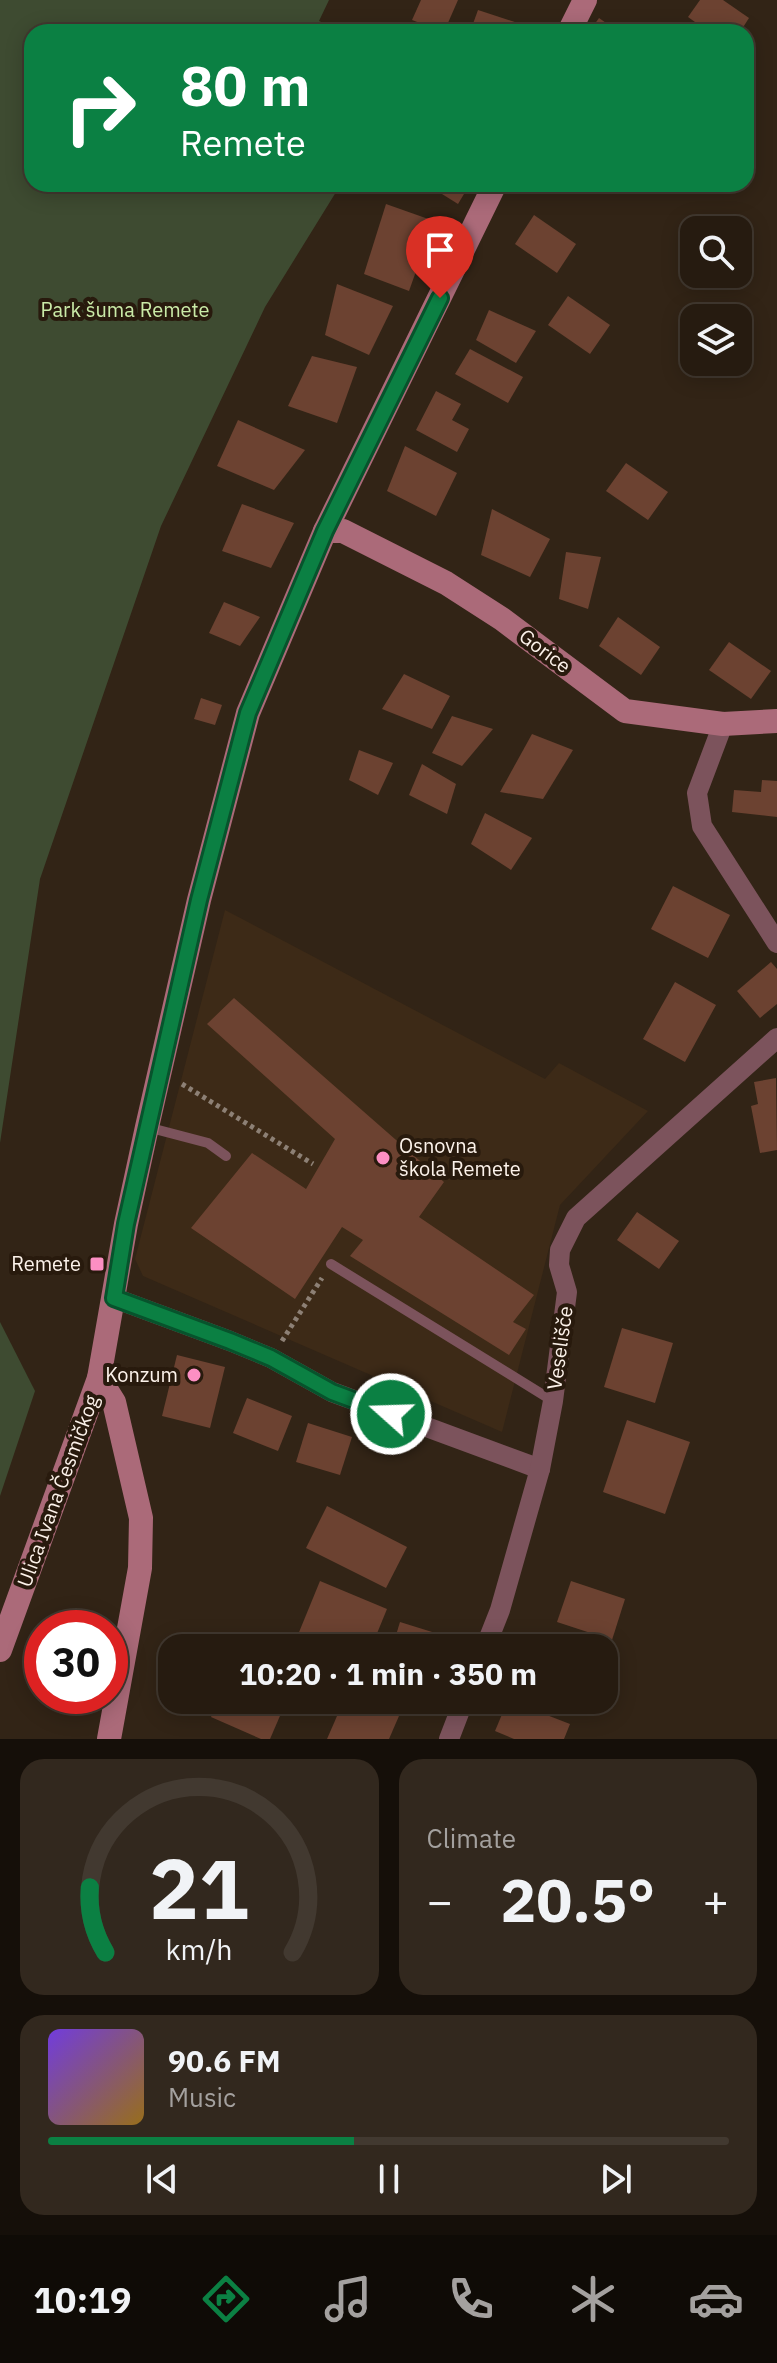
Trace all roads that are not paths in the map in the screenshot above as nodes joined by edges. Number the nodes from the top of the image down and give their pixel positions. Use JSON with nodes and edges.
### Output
{"nodes":[{"id":1,"x":585,"y":0,"type":"edge"},
{"id":2,"x":573,"y":24,"type":"edge"},
{"id":3,"x":491,"y":192,"type":"edge"},
{"id":4,"x":325,"y":531,"type":"junction"},
{"id":5,"x":777,"y":721,"type":"edge"},
{"id":6,"x":723,"y":724,"type":"junction"},
{"id":7,"x":777,"y":943,"type":"edge"},
{"id":8,"x":777,"y":1038,"type":"edge"},
{"id":9,"x":147,"y":1127,"type":"junction"},
{"id":10,"x":226,"y":1156,"type":"dead end"},
{"id":11,"x":331,"y":1264,"type":"road end"},
{"id":12,"x":114,"y":1298,"type":"junction"},
{"id":13,"x":99,"y":1378,"type":"junction"},
{"id":14,"x":553,"y":1401,"type":"junction"},
{"id":15,"x":540,"y":1469,"type":"junction"},
{"id":16,"x":491,"y":1634,"type":"edge"},
{"id":17,"x":0,"y":1650,"type":"edge"},
{"id":18,"x":459,"y":1714,"type":"edge"},
{"id":19,"x":109,"y":1739,"type":"edge"},
{"id":20,"x":449,"y":1739,"type":"edge"}],
"edges":[{"from":1,"to":2,"type":"street"},
{"from":3,"to":4,"type":"street"},
{"from":4,"to":6,"type":"street","name":"Gorice"},
{"from":4,"to":9,"type":"street"},
{"from":5,"to":6,"type":"street","name":"Gorice"},
{"from":6,"to":7,"type":"street"},
{"from":8,"to":14,"type":"street","name":"Veselišče"},
{"from":9,"to":10,"type":"lane"},
{"from":9,"to":12,"type":"street"},
{"from":11,"to":14,"type":"lane"},
{"from":12,"to":13,"type":"street"},
{"from":12,"to":15,"type":"street"},
{"from":13,"to":17,"type":"street","name":"Ulica Ivana Česmičkog"},
{"from":13,"to":19,"type":"street"},
{"from":14,"to":15,"type":"street","name":"Veselišče"},
{"from":15,"to":16,"type":"street","name":"Veselišče"},
{"from":18,"to":20,"type":"street"}]}
